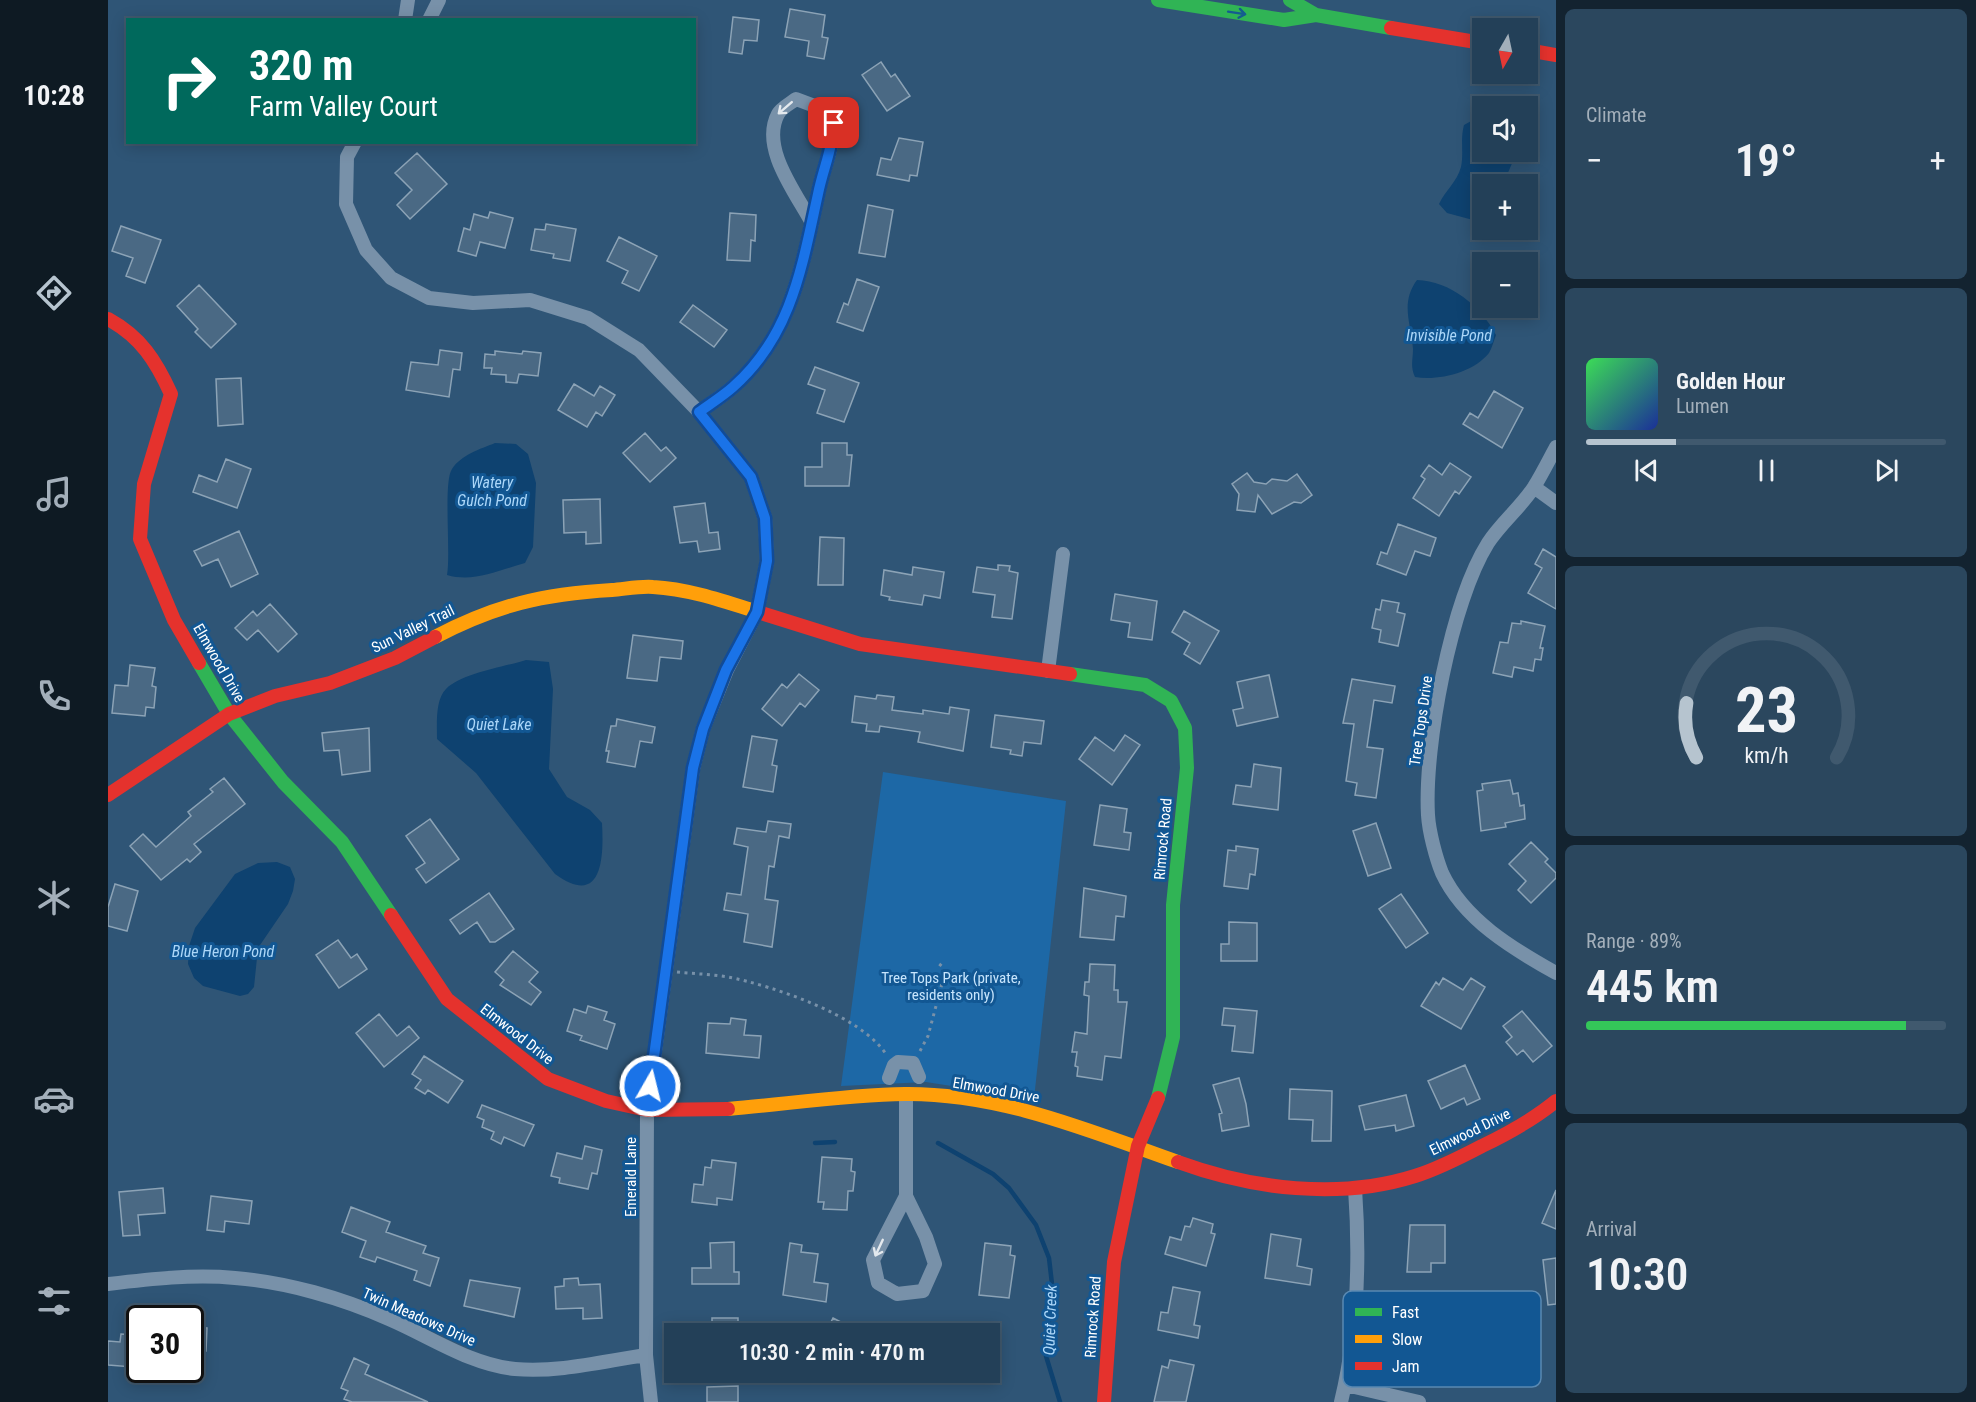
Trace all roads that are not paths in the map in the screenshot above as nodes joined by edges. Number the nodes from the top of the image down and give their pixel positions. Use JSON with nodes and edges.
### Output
{"nodes":[{"id":1,"x":408,"y":0,"type":"edge"},
{"id":2,"x":439,"y":0,"type":"edge"},
{"id":3,"x":1158,"y":0,"type":"edge"},
{"id":4,"x":1290,"y":0,"type":"edge"},
{"id":5,"x":1316,"y":15,"type":"junction"},
{"id":6,"x":405,"y":18,"type":"edge"},
{"id":7,"x":430,"y":18,"type":"edge"},
{"id":8,"x":1472,"y":41,"type":"edge"},
{"id":9,"x":1538,"y":52,"type":"edge"},
{"id":10,"x":1556,"y":55,"type":"edge"},
{"id":11,"x":355,"y":144,"type":"edge"},
{"id":12,"x":812,"y":223,"type":"junction"},
{"id":13,"x":108,"y":319,"type":"edge"},
{"id":14,"x":699,"y":412,"type":"junction"},
{"id":15,"x":1556,"y":447,"type":"edge"},
{"id":16,"x":1534,"y":487,"type":"junction"},
{"id":17,"x":1556,"y":503,"type":"edge"},
{"id":18,"x":1063,"y":554,"type":"dead end"},
{"id":19,"x":757,"y":612,"type":"junction"},
{"id":20,"x":1048,"y":670,"type":"junction"},
{"id":21,"x":229,"y":714,"type":"junction"},
{"id":22,"x":108,"y":795,"type":"edge"},
{"id":23,"x":1556,"y":973,"type":"edge"},
{"id":24,"x":892,"y":1071,"type":"road end"},
{"id":25,"x":920,"y":1077,"type":"dead end"},
{"id":26,"x":906,"y":1094,"type":"junction"},
{"id":27,"x":1556,"y":1101,"type":"edge"},
{"id":28,"x":647,"y":1110,"type":"junction"},
{"id":29,"x":1138,"y":1146,"type":"junction"},
{"id":30,"x":1355,"y":1188,"type":"junction"},
{"id":31,"x":906,"y":1196,"type":"junction"},
{"id":32,"x":108,"y":1284,"type":"edge"},
{"id":33,"x":1357,"y":1291,"type":"edge"},
{"id":34,"x":646,"y":1355,"type":"junction"},
{"id":35,"x":1345,"y":1387,"type":"edge"},
{"id":36,"x":1355,"y":1387,"type":"edge"},
{"id":37,"x":651,"y":1402,"type":"edge"},
{"id":38,"x":1104,"y":1402,"type":"edge"},
{"id":39,"x":1341,"y":1402,"type":"edge"},
{"id":40,"x":1419,"y":1402,"type":"edge"}],
"edges":[{"from":1,"to":6,"type":"street"},
{"from":2,"to":7,"type":"street"},
{"from":3,"to":5,"type":"street","one_way":true},
{"from":4,"to":5,"type":"street"},
{"from":5,"to":8,"type":"street"},
{"from":9,"to":10,"type":"street"},
{"from":11,"to":14,"type":"street","name":"Emerald Lane"},
{"from":12,"to":12,"type":"street","one_way":true},
{"from":12,"to":14,"type":"street"},
{"from":13,"to":21,"type":"street","name":"Elmwood Drive"},
{"from":14,"to":19,"type":"street","name":"Emerald Lane"},
{"from":15,"to":16,"type":"street","name":"Tree Tops Drive"},
{"from":16,"to":17,"type":"street"},
{"from":16,"to":23,"type":"street","name":"Tree Tops Drive"},
{"from":18,"to":20,"type":"street"},
{"from":19,"to":20,"type":"street","name":"Rimrock Road"},
{"from":19,"to":21,"type":"street","name":"Sun Valley Trail"},
{"from":19,"to":28,"type":"street","name":"Emerald Lane"},
{"from":20,"to":29,"type":"street","name":"Rimrock Road"},
{"from":21,"to":22,"type":"street","name":"Sun Valley Trail"},
{"from":21,"to":28,"type":"street","name":"Elmwood Drive"},
{"from":24,"to":25,"type":"street"},
{"from":26,"to":28,"type":"street","name":"Elmwood Drive"},
{"from":26,"to":29,"type":"street","name":"Elmwood Drive"},
{"from":26,"to":31,"type":"street"},
{"from":27,"to":30,"type":"street","name":"Elmwood Drive"},
{"from":28,"to":34,"type":"street","name":"Emerald Lane"},
{"from":29,"to":30,"type":"street","name":"Elmwood Drive"},
{"from":29,"to":38,"type":"street","name":"Rimrock Road"},
{"from":30,"to":33,"type":"street"},
{"from":31,"to":31,"type":"street","one_way":true},
{"from":32,"to":34,"type":"street","name":"Twin Meadows Drive"},
{"from":34,"to":37,"type":"street","name":"Emerald Lane"},
{"from":35,"to":39,"type":"street"},
{"from":36,"to":40,"type":"street"}]}
